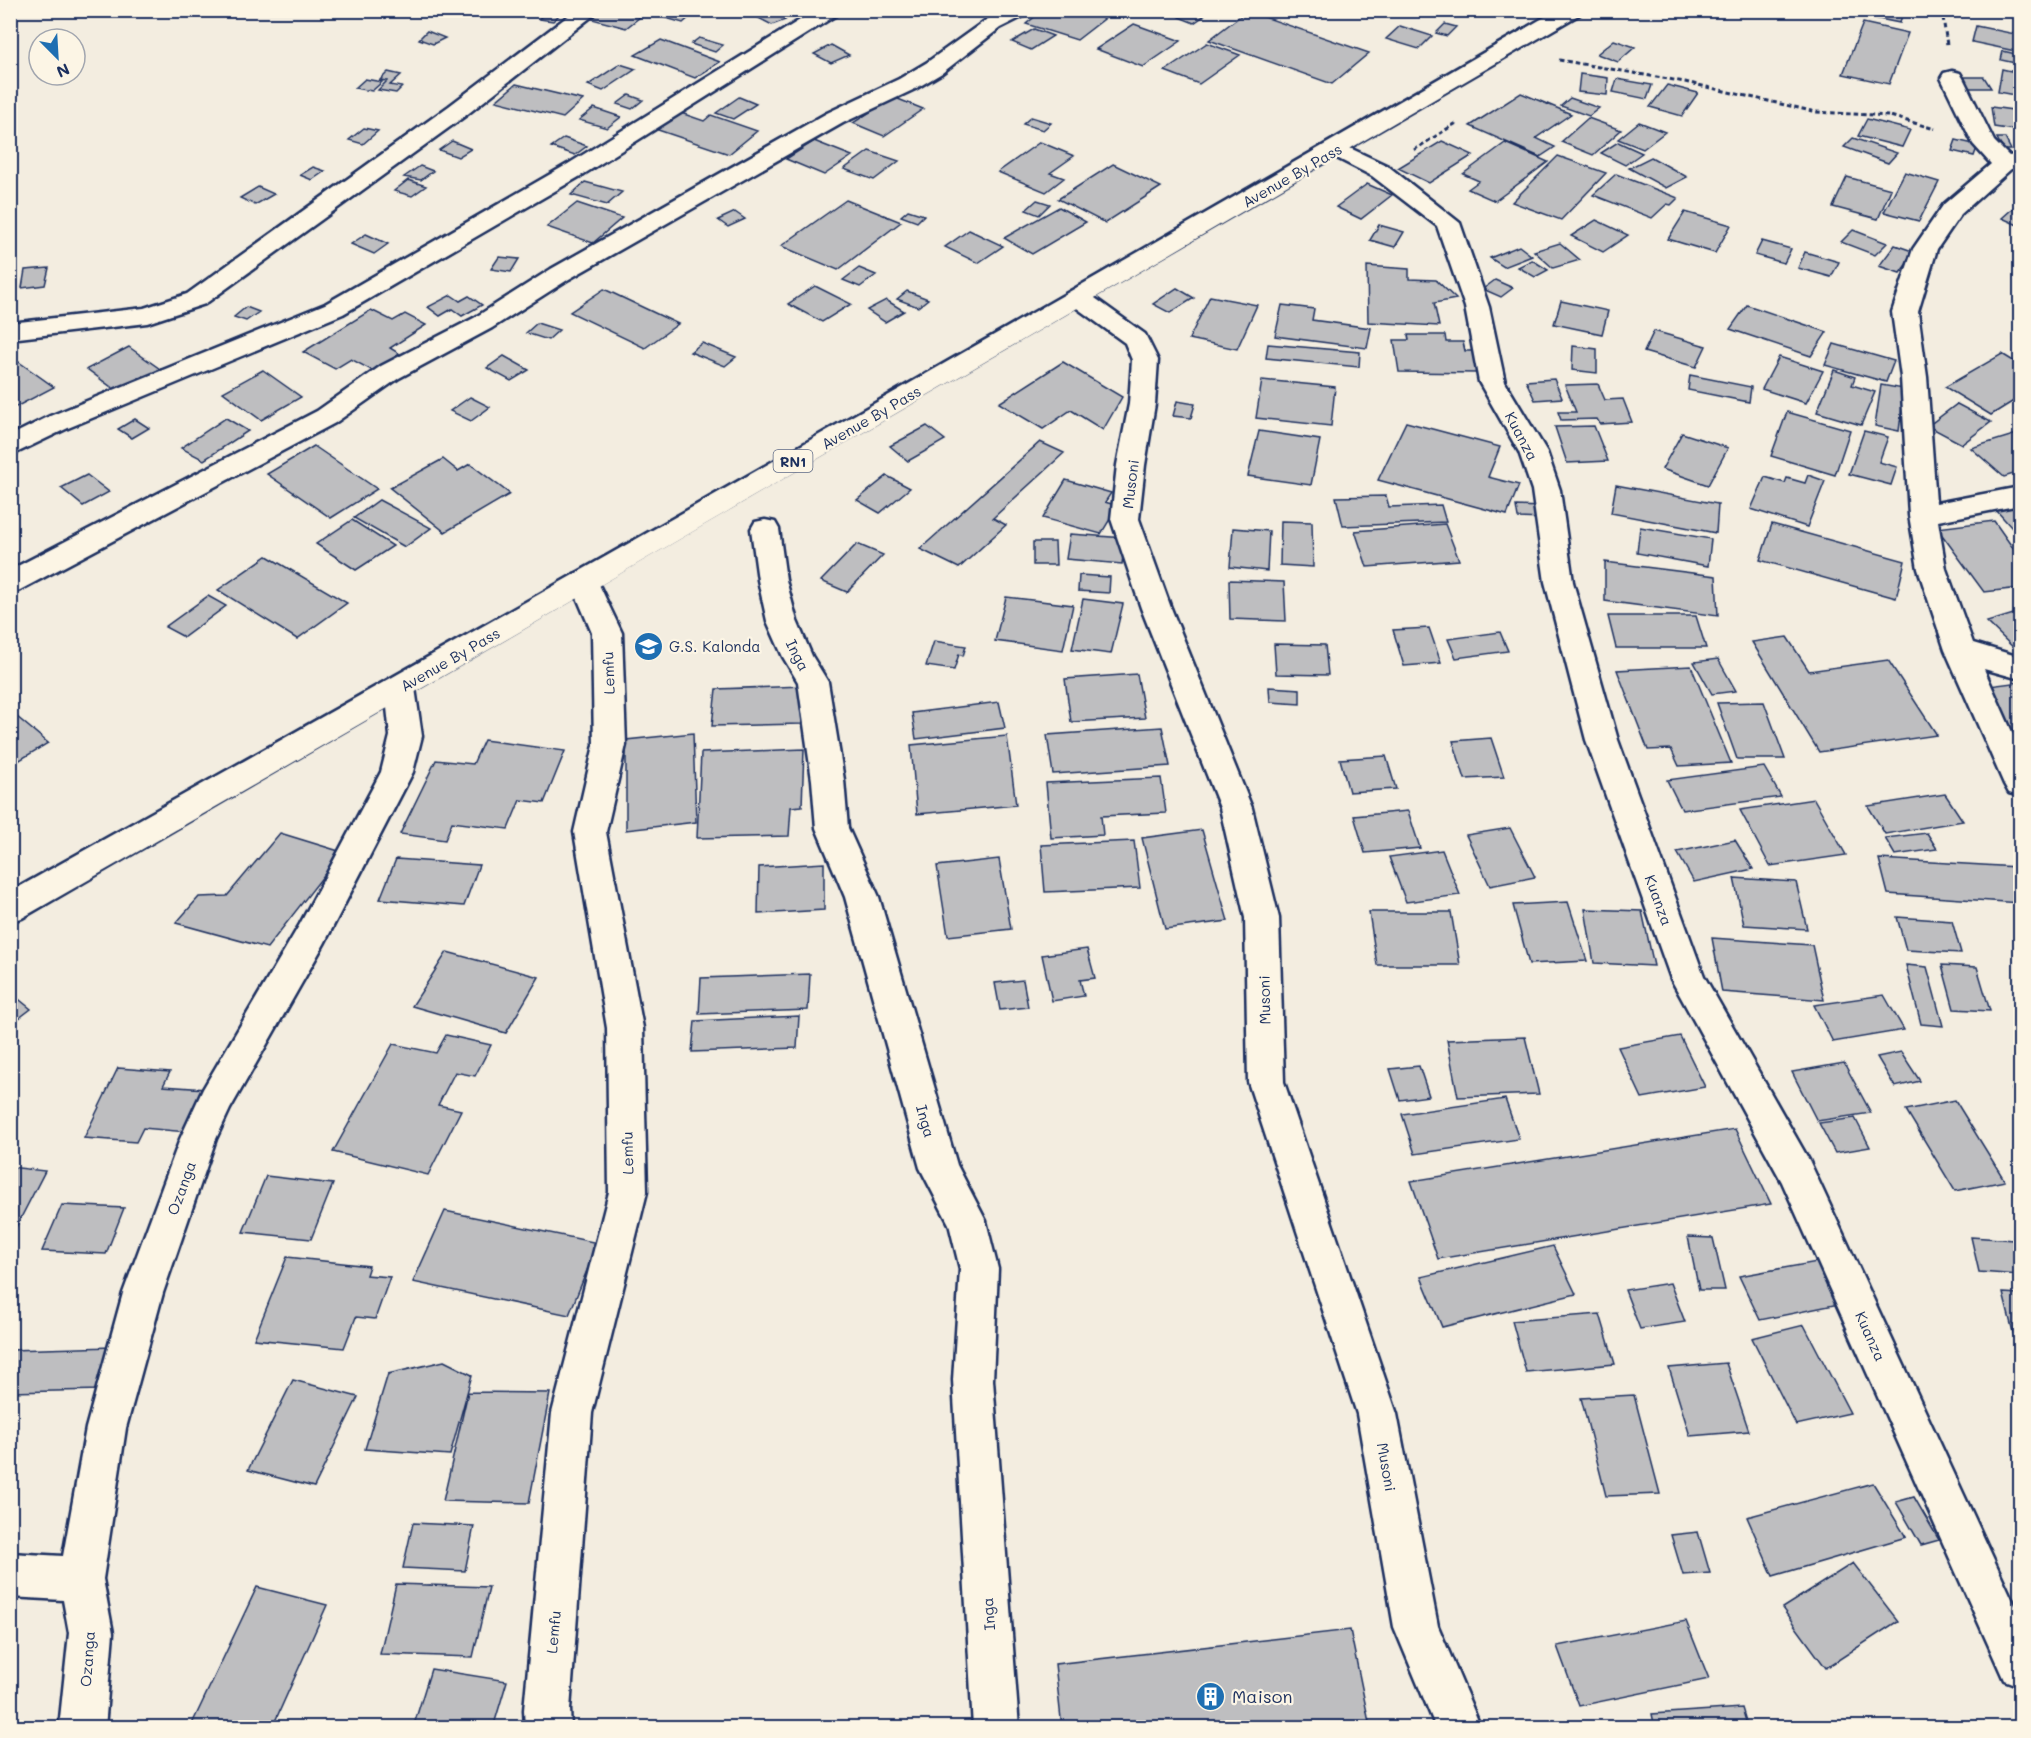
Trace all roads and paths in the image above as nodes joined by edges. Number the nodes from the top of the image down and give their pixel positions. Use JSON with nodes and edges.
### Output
{"nodes":[{"id":1,"x":590,"y":10,"type":"edge"},
{"id":2,"x":831,"y":10,"type":"edge"},
{"id":3,"x":1021,"y":10,"type":"edge"},
{"id":4,"x":1573,"y":10,"type":"edge"},
{"id":5,"x":1558,"y":60,"type":"dead end"},
{"id":6,"x":1952,"y":78,"type":"dead end"},
{"id":7,"x":1459,"y":122,"type":"dead end"},
{"id":8,"x":1984,"y":144,"type":"junction"},
{"id":9,"x":1337,"y":149,"type":"junction"},
{"id":10,"x":2012,"y":162,"type":"edge"},
{"id":11,"x":1380,"y":171,"type":"junction"},
{"id":12,"x":1079,"y":298,"type":"junction"},
{"id":13,"x":10,"y":331,"type":"edge"},
{"id":14,"x":10,"y":447,"type":"edge"},
{"id":15,"x":2020,"y":496,"type":"edge"},
{"id":16,"x":1923,"y":515,"type":"junction"},
{"id":17,"x":765,"y":529,"type":"dead end"},
{"id":18,"x":584,"y":581,"type":"junction"},
{"id":19,"x":10,"y":583,"type":"edge"},
{"id":20,"x":1960,"y":650,"type":"junction"},
{"id":21,"x":2020,"y":668,"type":"edge"},
{"id":22,"x":400,"y":688,"type":"junction"},
{"id":23,"x":2020,"y":784,"type":"edge"},
{"id":24,"x":10,"y":908,"type":"edge"},
{"id":25,"x":10,"y":1575,"type":"edge"},
{"id":26,"x":81,"y":1579,"type":"junction"},
{"id":27,"x":2020,"y":1664,"type":"edge"},
{"id":28,"x":82,"y":1728,"type":"edge"},
{"id":29,"x":548,"y":1728,"type":"edge"},
{"id":30,"x":996,"y":1728,"type":"edge"},
{"id":31,"x":1459,"y":1728,"type":"edge"}],
"edges":[{"from":1,"to":13,"type":"main road"},
{"from":2,"to":14,"type":"main road"},
{"from":3,"to":19,"type":"main road"},
{"from":4,"to":9,"type":"main road","name":"Avenue By Pass","number":"RN1"},
{"from":5,"to":8,"type":"path"},
{"from":6,"to":8,"type":"main road"},
{"from":7,"to":11,"type":"path"},
{"from":8,"to":10,"type":"main road"},
{"from":9,"to":11,"type":"main road","name":"Kuanza"},
{"from":9,"to":12,"type":"main road","name":"Avenue By Pass","number":"RN1"},
{"from":10,"to":16,"type":"main road"},
{"from":11,"to":27,"type":"main road","name":"Kuanza"},
{"from":12,"to":18,"type":"main road","name":"Avenue By Pass","number":"RN1"},
{"from":12,"to":31,"type":"main road","name":"Musoni"},
{"from":15,"to":16,"type":"main road"},
{"from":16,"to":20,"type":"main road"},
{"from":17,"to":30,"type":"main road","name":"Inga"},
{"from":18,"to":22,"type":"main road","name":"Avenue By Pass","number":"RN1"},
{"from":18,"to":29,"type":"main road","name":"Lemfu"},
{"from":20,"to":21,"type":"main road"},
{"from":20,"to":23,"type":"main road"},
{"from":22,"to":24,"type":"main road","name":"Avenue By Pass","number":"RN1"},
{"from":22,"to":26,"type":"main road","name":"Ozanga"},
{"from":25,"to":26,"type":"main road"},
{"from":26,"to":28,"type":"main road","name":"Ozanga"}]}
